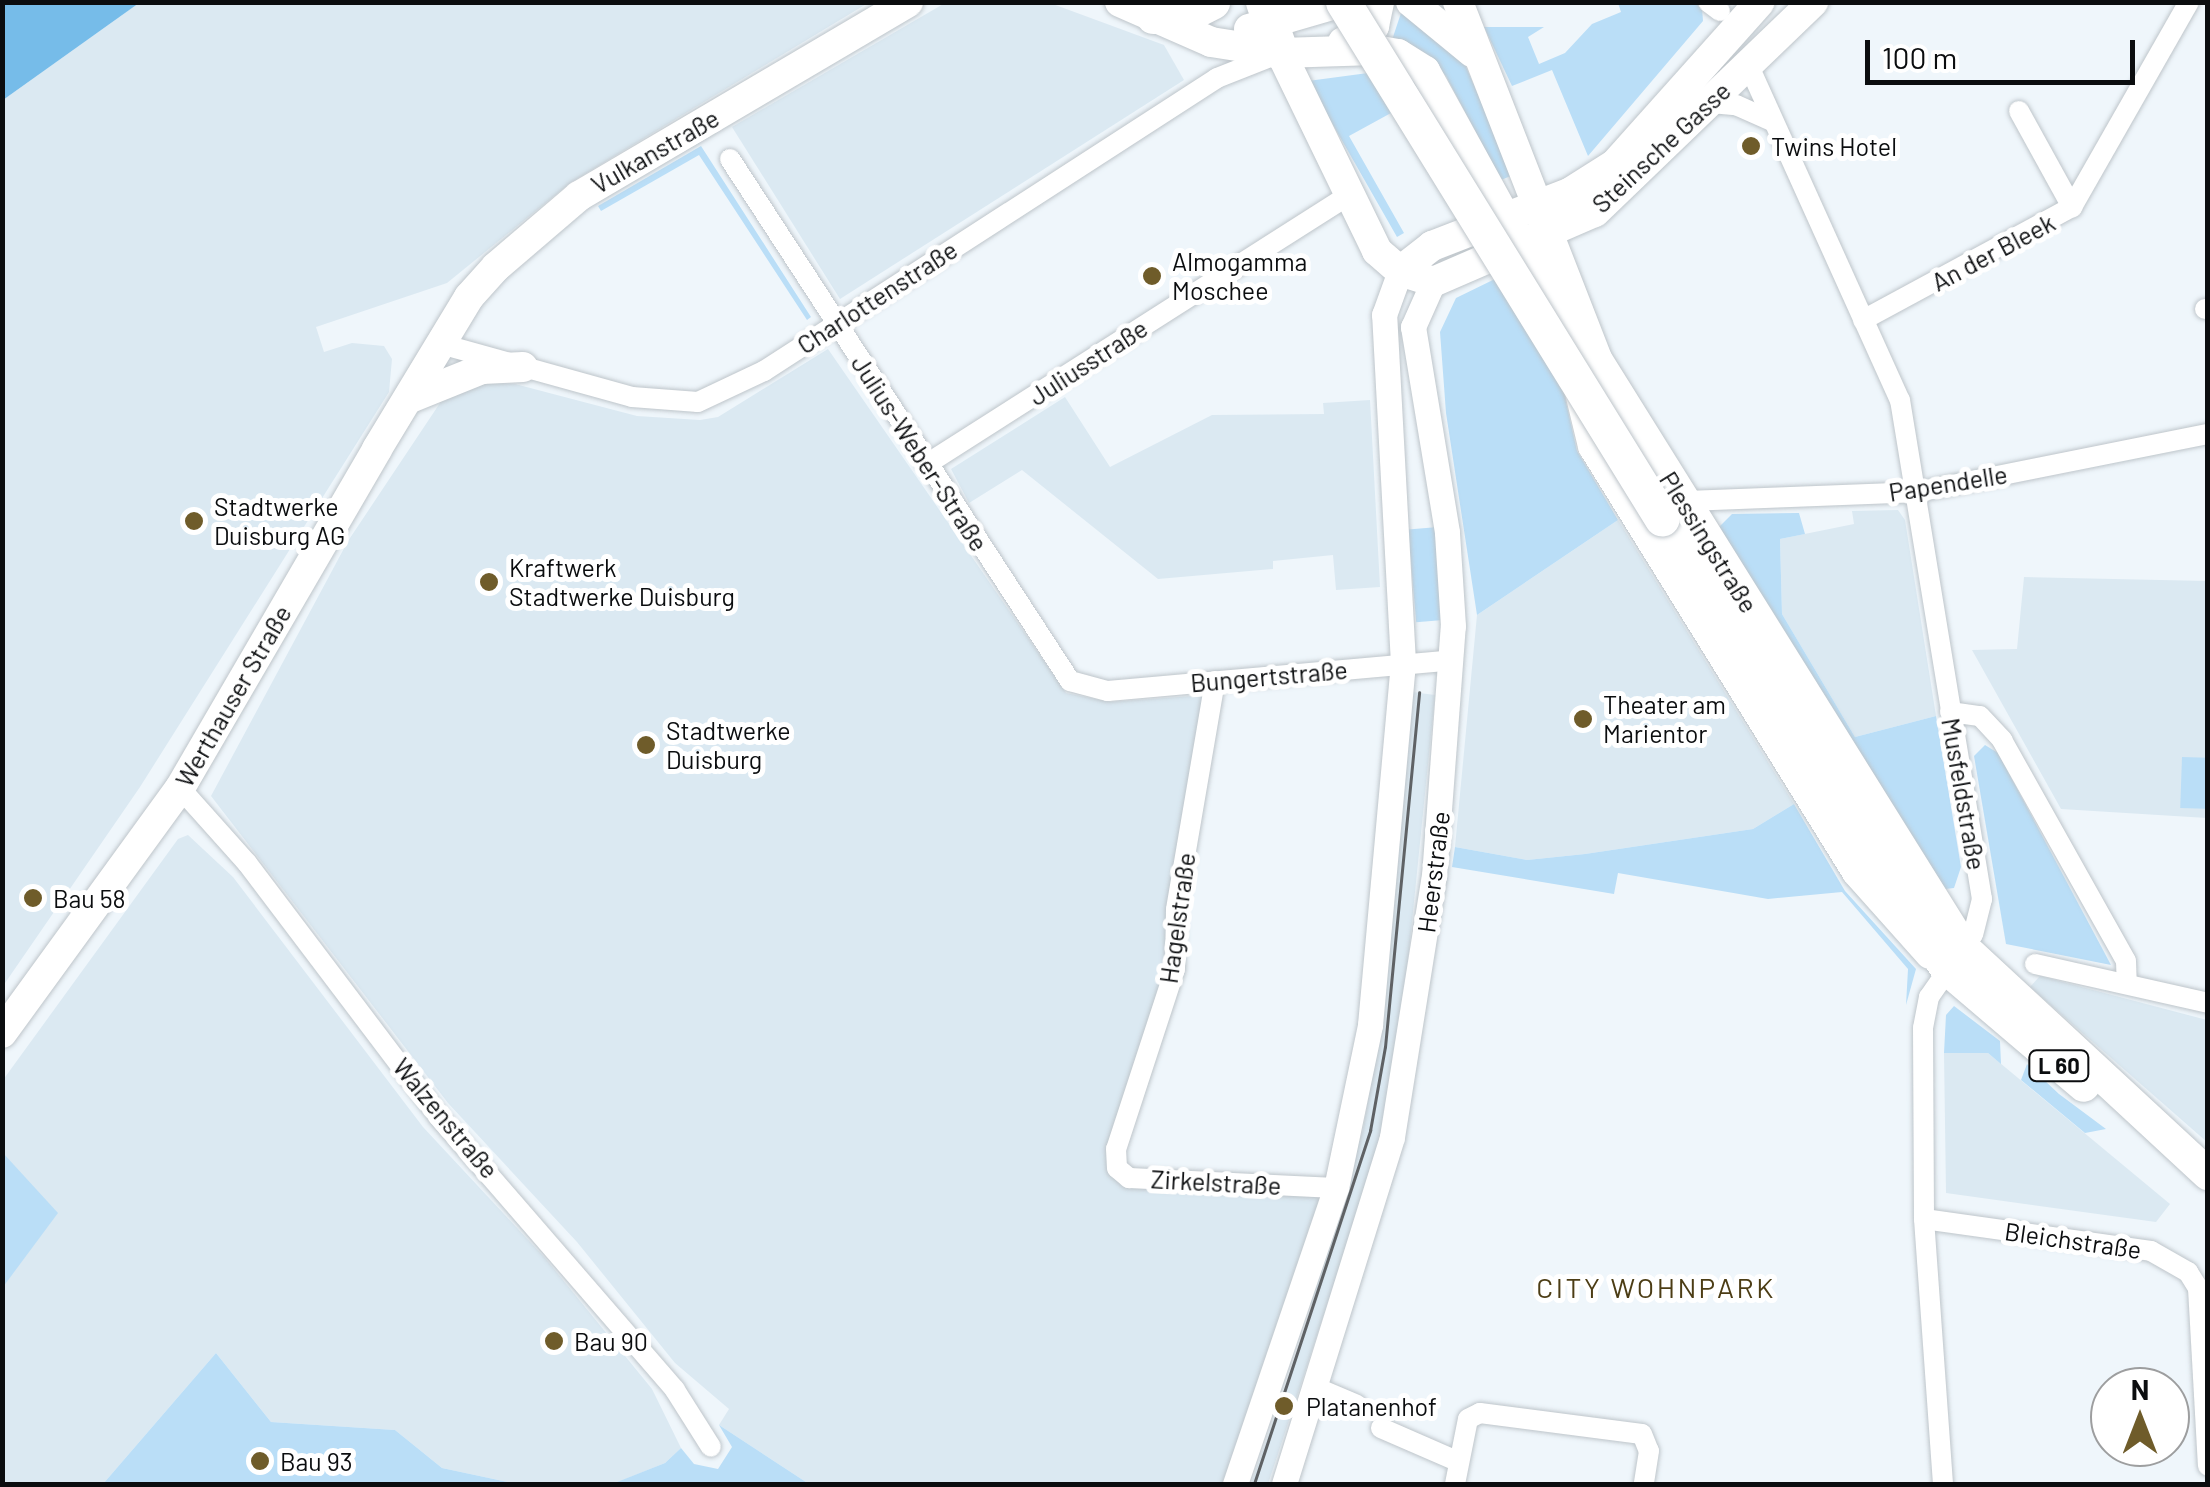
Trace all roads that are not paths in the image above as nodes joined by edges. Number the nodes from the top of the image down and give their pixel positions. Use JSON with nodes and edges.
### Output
{"nodes":[{"id":1,"x":908,"y":2,"type":"edge"},
{"id":2,"x":1120,"y":2,"type":"edge"},
{"id":3,"x":1212,"y":2,"type":"edge"},
{"id":4,"x":1379,"y":2,"type":"edge"},
{"id":5,"x":1390,"y":2,"type":"edge"},
{"id":6,"x":1411,"y":2,"type":"edge"},
{"id":7,"x":1458,"y":2,"type":"edge"},
{"id":8,"x":1760,"y":2,"type":"edge"},
{"id":9,"x":1813,"y":2,"type":"edge"},
{"id":10,"x":2189,"y":2,"type":"edge"},
{"id":11,"x":1337,"y":3,"type":"edge"},
{"id":12,"x":1153,"y":16,"type":"junction"},
{"id":13,"x":1282,"y":33,"type":"edge"},
{"id":14,"x":1375,"y":50,"type":"junction"},
{"id":15,"x":1474,"y":54,"type":"junction"},
{"id":16,"x":1748,"y":64,"type":"junction"},
{"id":17,"x":1711,"y":103,"type":"junction"},
{"id":18,"x":2019,"y":111,"type":"dead end"},
{"id":19,"x":1770,"y":120,"type":"junction"},
{"id":20,"x":730,"y":160,"type":"dead end"},
{"id":21,"x":1349,"y":196,"type":"junction"},
{"id":22,"x":1540,"y":202,"type":"junction"},
{"id":23,"x":2072,"y":208,"type":"junction"},
{"id":24,"x":1504,"y":214,"type":"junction"},
{"id":25,"x":1552,"y":236,"type":"junction"},
{"id":26,"x":1520,"y":245,"type":"junction"},
{"id":27,"x":1400,"y":272,"type":"junction"},
{"id":28,"x":1432,"y":282,"type":"junction"},
{"id":29,"x":1863,"y":320,"type":"junction"},
{"id":30,"x":836,"y":322,"type":"junction"},
{"id":31,"x":442,"y":344,"type":"junction"},
{"id":32,"x":523,"y":367,"type":"junction"},
{"id":33,"x":410,"y":398,"type":"junction"},
{"id":34,"x":2208,"y":434,"type":"edge"},
{"id":35,"x":927,"y":464,"type":"junction"},
{"id":36,"x":1917,"y":492,"type":"junction"},
{"id":37,"x":1673,"y":510,"type":"junction"},
{"id":38,"x":1454,"y":660,"type":"junction"},
{"id":39,"x":1403,"y":664,"type":"junction"},
{"id":40,"x":1216,"y":681,"type":"junction"},
{"id":41,"x":1084,"y":689,"type":"joint"},
{"id":42,"x":1950,"y":712,"type":"junction"},
{"id":43,"x":180,"y":788,"type":"junction"},
{"id":44,"x":1958,"y":960,"type":"junction"},
{"id":45,"x":2036,"y":964,"type":"dead end"},
{"id":46,"x":2127,"y":984,"type":"junction"},
{"id":47,"x":2208,"y":1003,"type":"edge"},
{"id":48,"x":2,"y":1034,"type":"edge"},
{"id":49,"x":1116,"y":1150,"type":"joint"},
{"id":50,"x":2208,"y":1174,"type":"edge"},
{"id":51,"x":1336,"y":1188,"type":"junction"},
{"id":52,"x":1924,"y":1220,"type":"junction"},
{"id":53,"x":2203,"y":1287,"type":"edge"},
{"id":54,"x":1318,"y":1388,"type":"junction"},
{"id":55,"x":1356,"y":1405,"type":"dead end"},
{"id":56,"x":1381,"y":1428,"type":"dead end"},
{"id":57,"x":712,"y":1447,"type":"dead end"},
{"id":58,"x":1457,"y":1461,"type":"junction"},
{"id":59,"x":2208,"y":1466,"type":"edge"},
{"id":60,"x":1236,"y":1484,"type":"edge"},
{"id":61,"x":1284,"y":1484,"type":"edge"},
{"id":62,"x":1456,"y":1484,"type":"edge"},
{"id":63,"x":1644,"y":1484,"type":"edge"},
{"id":64,"x":1943,"y":1484,"type":"edge"}],
"edges":[{"from":1,"to":31,"type":"main road","name":"Vulkanstraße"},
{"from":2,"to":12,"type":"main road"},
{"from":3,"to":12,"type":"highway"},
{"from":4,"to":13,"type":"main road"},
{"from":5,"to":14,"type":"main road"},
{"from":6,"to":15,"type":"main road","name":"Plessingstraße"},
{"from":7,"to":15,"type":"main road","name":"Plessingstraße","number":"L 60"},
{"from":8,"to":22,"type":"main road","name":"Steinsche Gasse"},
{"from":9,"to":16,"type":"main road","name":"Steinsche Gasse"},
{"from":10,"to":23,"type":"street","name":"An der Bleek"},
{"from":11,"to":13,"type":"main road"},
{"from":11,"to":37,"type":"highway","name":"Plessingstraße","bridge":true},
{"from":12,"to":13,"type":"main road"},
{"from":13,"to":14,"type":"main road"},
{"from":13,"to":21,"type":"main road"},
{"from":13,"to":30,"type":"street","name":"Charlottenstraße"},
{"from":14,"to":24,"type":"main road","name":"Plessingstraße"},
{"from":15,"to":22,"type":"main road","name":"Plessingstraße","number":"L 60"},
{"from":16,"to":17,"type":"main road","name":"Steinsche Gasse"},
{"from":16,"to":19,"type":"street","name":"Musfeldstraße"},
{"from":17,"to":19,"type":"street"},
{"from":17,"to":25,"type":"main road","name":"Steinsche Gasse"},
{"from":18,"to":23,"type":"street"},
{"from":19,"to":29,"type":"street","name":"Musfeldstraße"},
{"from":20,"to":30,"type":"street","name":"Julius-Weber-Straße"},
{"from":21,"to":27,"type":"main road"},
{"from":21,"to":35,"type":"street","name":"Juliusstraße"},
{"from":22,"to":24,"type":"main road","name":"Steinsche Gasse"},
{"from":22,"to":25,"type":"main road","name":"Plessingstraße","number":"L 60"},
{"from":23,"to":29,"type":"street","name":"An der Bleek"},
{"from":24,"to":26,"type":"main road","name":"Plessingstraße"},
{"from":24,"to":27,"type":"main road","name":"Steinsche Gasse"},
{"from":25,"to":26,"type":"main road","name":"Steinsche Gasse"},
{"from":25,"to":37,"type":"main road","name":"Plessingstraße","number":"L 60"},
{"from":26,"to":28,"type":"main road","name":"Steinsche Gasse"},
{"from":26,"to":44,"type":"main road","name":"Plessingstraße","number":"L 60"},
{"from":27,"to":28,"type":"main road"},
{"from":27,"to":39,"type":"street","name":"Heerstraße"},
{"from":28,"to":38,"type":"street","name":"Heerstraße"},
{"from":29,"to":36,"type":"street","name":"Musfeldstraße"},
{"from":30,"to":32,"type":"street","name":"Charlottenstraße"},
{"from":30,"to":35,"type":"street","name":"Julius-Weber-Straße"},
{"from":31,"to":32,"type":"street","name":"Charlottenstraße"},
{"from":31,"to":33,"type":"main road","name":"Werthauser Straße"},
{"from":32,"to":33,"type":"main road"},
{"from":33,"to":43,"type":"main road","name":"Werthauser Straße"},
{"from":34,"to":36,"type":"street","name":"Papendelle"},
{"from":35,"to":41,"type":"street","name":"Julius-Weber-Straße"},
{"from":36,"to":37,"type":"street","name":"Papendelle"},
{"from":36,"to":42,"type":"street","name":"Musfeldstraße"},
{"from":37,"to":44,"type":"main road","name":"Plessingstraße","number":"L 60"},
{"from":37,"to":44,"type":"highway","name":"Plessingstraße"},
{"from":38,"to":39,"type":"street","name":"Bungertstraße"},
{"from":38,"to":54,"type":"street","name":"Heerstraße"},
{"from":39,"to":40,"type":"street","name":"Bungertstraße"},
{"from":39,"to":51,"type":"street","name":"Heerstraße"},
{"from":40,"to":41,"type":"street","name":"Bungertstraße"},
{"from":40,"to":49,"type":"street","name":"Hagelstraße"},
{"from":42,"to":44,"type":"street","name":"Musfeldstraße"},
{"from":42,"to":46,"type":"street"},
{"from":43,"to":48,"type":"main road","name":"Werthauser Straße"},
{"from":43,"to":57,"type":"street","name":"Walzenstraße"},
{"from":44,"to":50,"type":"main road","number":"L 60"},
{"from":44,"to":52,"type":"street","name":"Musfeldstraße"},
{"from":45,"to":46,"type":"street"},
{"from":46,"to":47,"type":"street"},
{"from":49,"to":51,"type":"street","name":"Zirkelstraße"},
{"from":51,"to":60,"type":"street","name":"Heerstraße"},
{"from":52,"to":53,"type":"street","name":"Bleichstraße"},
{"from":52,"to":64,"type":"street","name":"Musfeldstraße"},
{"from":53,"to":59,"type":"street"},
{"from":54,"to":55,"type":"street"},
{"from":54,"to":61,"type":"street","name":"Heerstraße"},
{"from":56,"to":58,"type":"street"},
{"from":58,"to":62,"type":"street"},
{"from":58,"to":63,"type":"street"}]}
